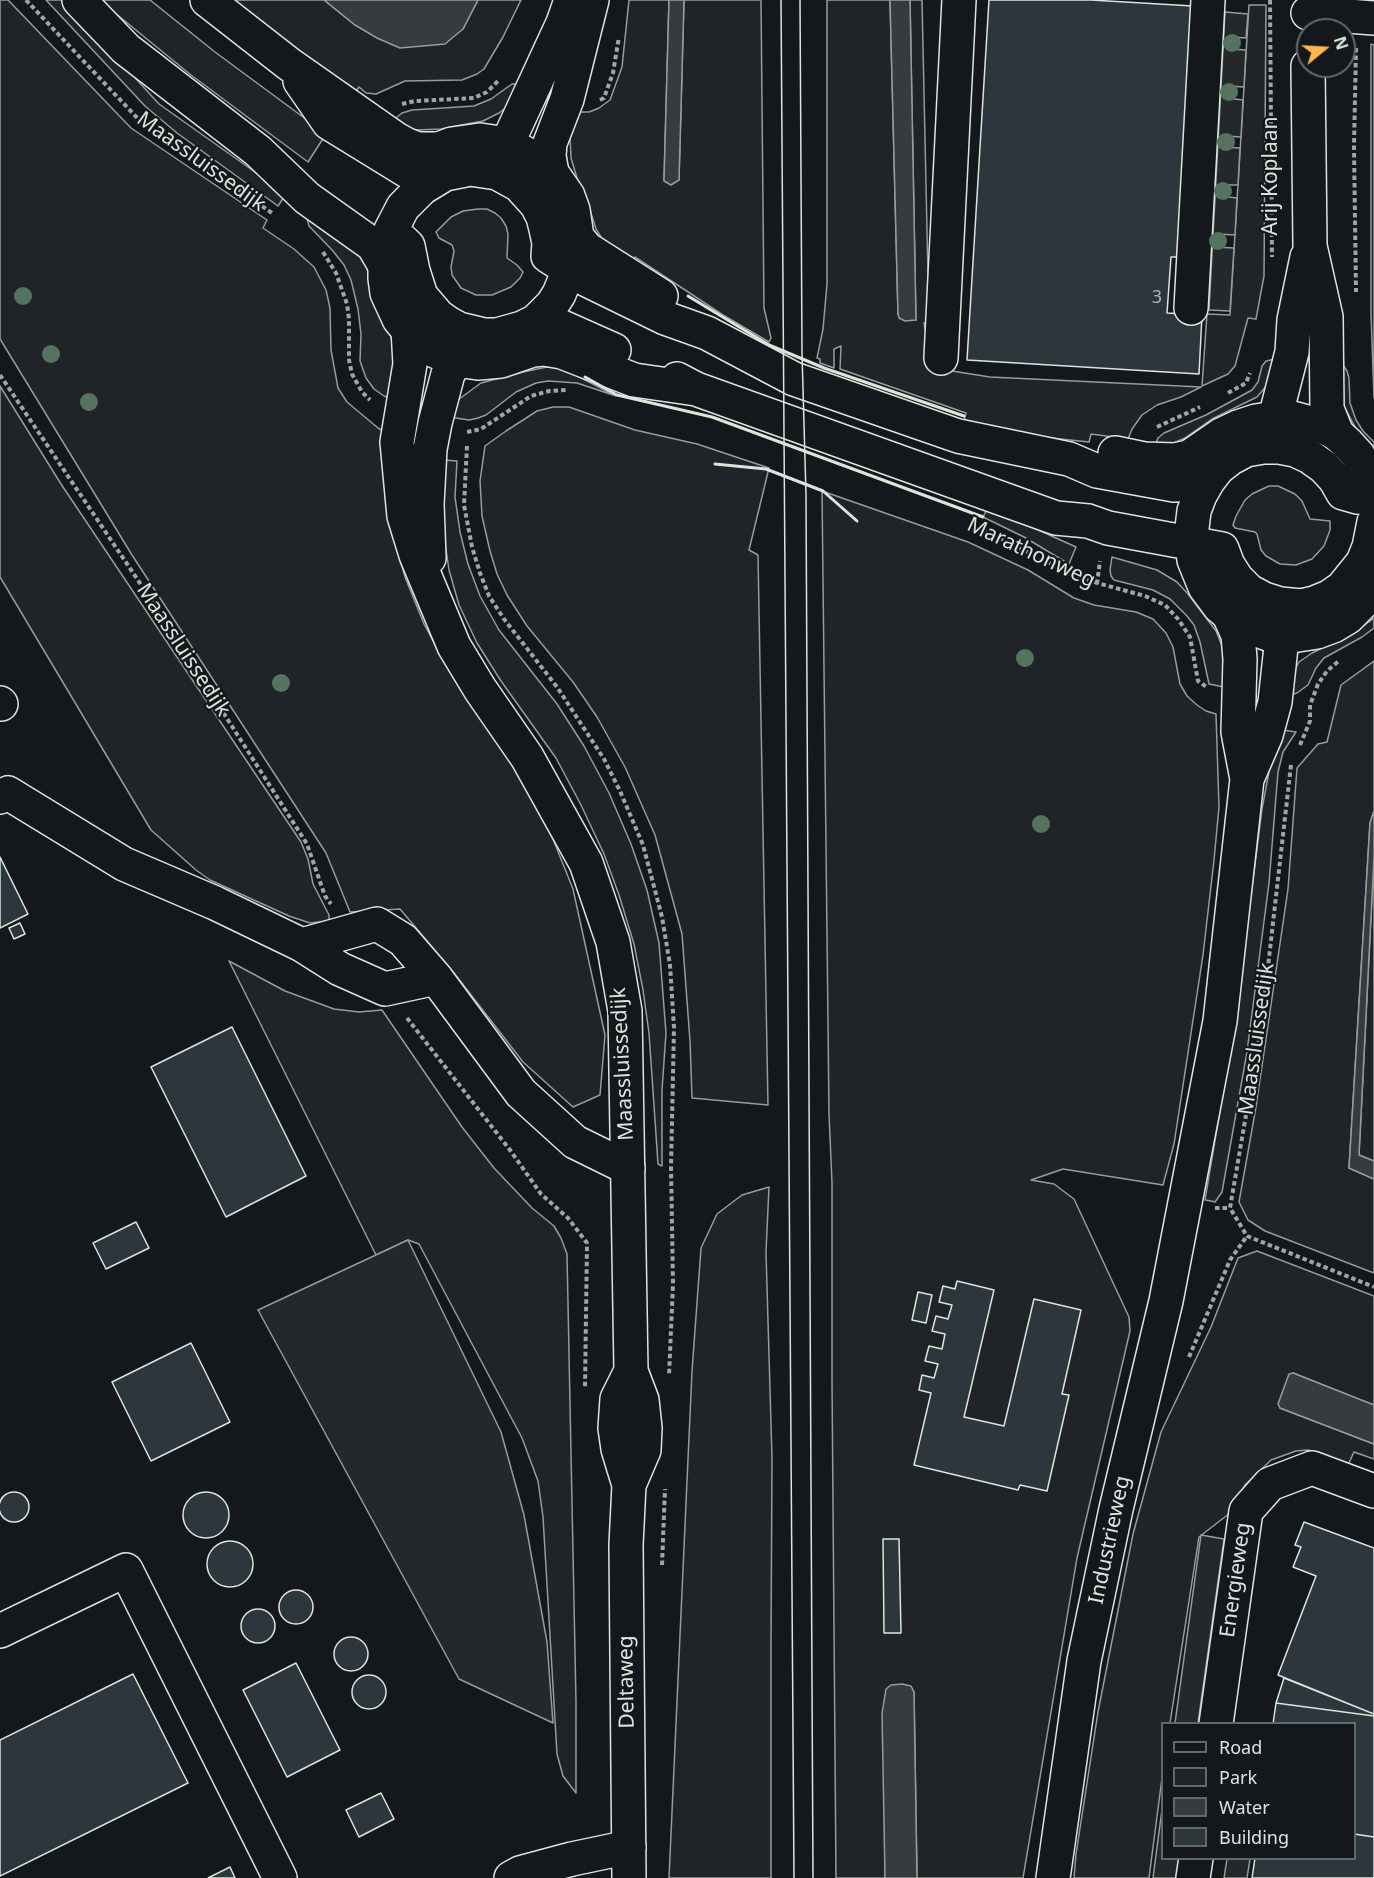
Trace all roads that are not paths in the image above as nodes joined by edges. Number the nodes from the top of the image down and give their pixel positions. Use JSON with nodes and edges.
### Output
{"nodes":[{"id":1,"x":79,"y":0,"type":"edge"},
{"id":2,"x":207,"y":0,"type":"edge"},
{"id":3,"x":571,"y":0,"type":"edge"},
{"id":4,"x":592,"y":0,"type":"edge"},
{"id":5,"x":958,"y":0,"type":"edge"},
{"id":6,"x":1208,"y":0,"type":"edge"},
{"id":7,"x":1308,"y":14,"type":"edge"},
{"id":8,"x":1365,"y":18,"type":"edge"},
{"id":9,"x":1308,"y":78,"type":"edge"},
{"id":10,"x":507,"y":144,"type":"junction"},
{"id":11,"x":258,"y":151,"type":"junction"},
{"id":12,"x":437,"y":164,"type":"junction"},
{"id":13,"x":484,"y":170,"type":"junction"},
{"id":14,"x":552,"y":173,"type":"junction"},
{"id":15,"x":391,"y":230,"type":"junction"},
{"id":16,"x":577,"y":237,"type":"junction"},
{"id":17,"x":1310,"y":246,"type":"junction"},
{"id":18,"x":384,"y":264,"type":"junction"},
{"id":19,"x":569,"y":271,"type":"junction"},
{"id":20,"x":1191,"y":308,"type":"dead end"},
{"id":21,"x":408,"y":330,"type":"junction"},
{"id":22,"x":707,"y":333,"type":"junction"},
{"id":23,"x":484,"y":335,"type":"junction"},
{"id":24,"x":535,"y":336,"type":"junction"},
{"id":25,"x":941,"y":358,"type":"dead end"},
{"id":26,"x":456,"y":360,"type":"junction"},
{"id":27,"x":1269,"y":432,"type":"junction"},
{"id":28,"x":1337,"y":434,"type":"junction"},
{"id":29,"x":1199,"y":469,"type":"junction"},
{"id":30,"x":1372,"y":483,"type":"edge"},
{"id":31,"x":1374,"y":522,"type":"edge"},
{"id":32,"x":1195,"y":560,"type":"junction"},
{"id":33,"x":1370,"y":576,"type":"edge"},
{"id":34,"x":431,"y":587,"type":"junction"},
{"id":35,"x":1301,"y":606,"type":"junction"},
{"id":36,"x":1229,"y":615,"type":"junction"},
{"id":37,"x":1285,"y":637,"type":"junction"},
{"id":38,"x":1247,"y":779,"type":"junction"},
{"id":39,"x":0,"y":797,"type":"edge"},
{"id":40,"x":302,"y":945,"type":"junction"},
{"id":41,"x":436,"y":978,"type":"junction"},
{"id":42,"x":628,"y":1168,"type":"junction"},
{"id":43,"x":1185,"y":1206,"type":"joint"},
{"id":44,"x":1374,"y":1491,"type":"edge"},
{"id":45,"x":0,"y":1631,"type":"edge"},
{"id":46,"x":1215,"y":1722,"type":"edge"},
{"id":47,"x":1196,"y":1860,"type":"edge"},
{"id":48,"x":629,"y":1863,"type":"edge"},
{"id":49,"x":280,"y":1878,"type":"edge"},
{"id":50,"x":511,"y":1878,"type":"edge"},
{"id":51,"x":1053,"y":1878,"type":"edge"},
{"id":52,"x":1193,"y":1878,"type":"edge"}],
"edges":[{"from":1,"to":11,"type":"main road","name":"Maassluissedijk"},
{"from":2,"to":12,"type":"main road"},
{"from":3,"to":10,"type":"main road"},
{"from":4,"to":14,"type":"main road"},
{"from":5,"to":25,"type":"main road"},
{"from":6,"to":20,"type":"main road"},
{"from":7,"to":8,"type":"main road"},
{"from":9,"to":17,"type":"main road","name":"Arij Koplaan"},
{"from":10,"to":12,"type":"main road"},
{"from":10,"to":13,"type":"main road"},
{"from":10,"to":14,"type":"main road"},
{"from":11,"to":15,"type":"main road","name":"Maassluissedijk"},
{"from":11,"to":18,"type":"main road","name":"Maassluissedijk"},
{"from":12,"to":13,"type":"main road"},
{"from":12,"to":15,"type":"main road"},
{"from":13,"to":19,"type":"main road"},
{"from":14,"to":16,"type":"main road"},
{"from":15,"to":18,"type":"main road"},
{"from":15,"to":23,"type":"main road"},
{"from":16,"to":19,"type":"main road"},
{"from":16,"to":22,"type":"main road"},
{"from":17,"to":27,"type":"main road","name":"Arij Koplaan"},
{"from":17,"to":28,"type":"main road","name":"Arij Koplaan"},
{"from":18,"to":21,"type":"main road"},
{"from":19,"to":22,"type":"main road"},
{"from":19,"to":24,"type":"main road"},
{"from":21,"to":26,"type":"main road"},
{"from":21,"to":34,"type":"main road","name":"Maassluissedijk"},
{"from":22,"to":29,"type":"main road"},
{"from":23,"to":24,"type":"main road"},
{"from":23,"to":26,"type":"main road"},
{"from":24,"to":26,"type":"main road"},
{"from":24,"to":32,"type":"main road","name":"Marathonweg"},
{"from":26,"to":34,"type":"main road","name":"Maassluissedijk"},
{"from":27,"to":28,"type":"main road"},
{"from":27,"to":29,"type":"main road"},
{"from":27,"to":30,"type":"main road"},
{"from":28,"to":30,"type":"main road"},
{"from":29,"to":32,"type":"main road"},
{"from":31,"to":33,"type":"main road"},
{"from":32,"to":35,"type":"main road"},
{"from":32,"to":36,"type":"main road"},
{"from":33,"to":35,"type":"main road"},
{"from":33,"to":37,"type":"main road"},
{"from":34,"to":42,"type":"main road","name":"Maassluissedijk"},
{"from":35,"to":37,"type":"main road","name":"Maassluissedijk"},
{"from":36,"to":37,"type":"main road"},
{"from":36,"to":38,"type":"main road","name":"Maassluissedijk"},
{"from":37,"to":38,"type":"main road","name":"Maassluissedijk"},
{"from":38,"to":43,"type":"main road","name":"Maassluissedijk"},
{"from":39,"to":40,"type":"main road"},
{"from":40,"to":41,"type":"main road"},
{"from":40,"to":41,"type":"main road","name":"Maassluissedijk"},
{"from":41,"to":42,"type":"main road","name":"Maassluissedijk"},
{"from":42,"to":48,"type":"main road","name":"Deltaweg"},
{"from":43,"to":51,"type":"main road","name":"Industrieweg"},
{"from":44,"to":46,"type":"main road","name":"Energieweg"},
{"from":45,"to":49,"type":"main road"},
{"from":47,"to":52,"type":"main road"},
{"from":48,"to":50,"type":"main road"}]}
